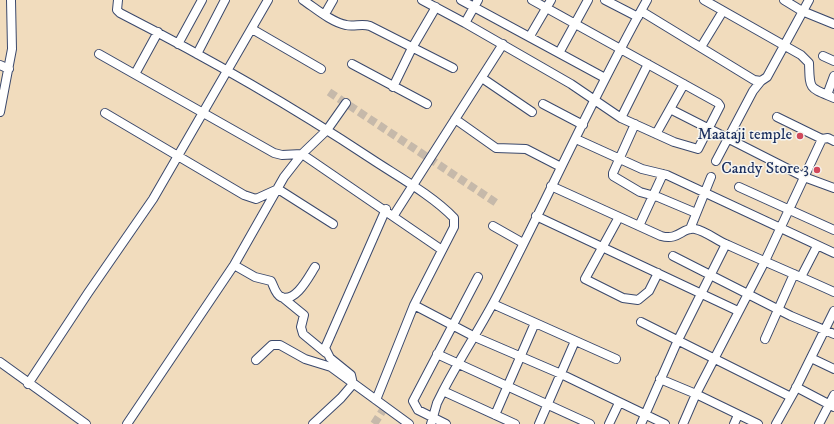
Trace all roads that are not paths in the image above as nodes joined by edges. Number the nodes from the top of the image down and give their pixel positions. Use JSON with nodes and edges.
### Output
{"nodes":[{"id":1,"x":11,"y":0,"type":"edge"},
{"id":2,"x":118,"y":0,"type":"edge"},
{"id":3,"x":202,"y":0,"type":"edge"},
{"id":4,"x":225,"y":0,"type":"edge"},
{"id":5,"x":268,"y":0,"type":"edge"},
{"id":6,"x":302,"y":0,"type":"edge"},
{"id":7,"x":333,"y":0,"type":"edge"},
{"id":8,"x":422,"y":0,"type":"edge"},
{"id":9,"x":461,"y":0,"type":"edge"},
{"id":10,"x":532,"y":0,"type":"edge"},
{"id":11,"x":551,"y":0,"type":"edge"},
{"id":12,"x":588,"y":0,"type":"edge"},
{"id":13,"x":605,"y":0,"type":"edge"},
{"id":14,"x":647,"y":0,"type":"edge"},
{"id":15,"x":704,"y":0,"type":"edge"},
{"id":16,"x":784,"y":0,"type":"edge"},
{"id":17,"x":809,"y":0,"type":"edge"},
{"id":18,"x":476,"y":4,"type":"edge"},
{"id":19,"x":436,"y":7,"type":"junction"},
{"id":20,"x":546,"y":8,"type":"junction"},
{"id":21,"x":723,"y":11,"type":"junction"},
{"id":22,"x":802,"y":11,"type":"junction"},
{"id":23,"x":325,"y":14,"type":"junction"},
{"id":24,"x":639,"y":14,"type":"junction"},
{"id":25,"x":465,"y":23,"type":"junction"},
{"id":26,"x":575,"y":24,"type":"junction"},
{"id":27,"x":834,"y":24,"type":"edge"},
{"id":28,"x":252,"y":29,"type":"junction"},
{"id":29,"x":158,"y":32,"type":"junction"},
{"id":30,"x":530,"y":36,"type":"junction"},
{"id":31,"x":178,"y":44,"type":"junction"},
{"id":32,"x":503,"y":44,"type":"junction"},
{"id":33,"x":786,"y":44,"type":"junction"},
{"id":34,"x":701,"y":47,"type":"junction"},
{"id":35,"x":412,"y":48,"type":"junction"},
{"id":36,"x":620,"y":48,"type":"junction"},
{"id":37,"x":559,"y":52,"type":"junction"},
{"id":38,"x":100,"y":54,"type":"dead end"},
{"id":39,"x":197,"y":54,"type":"junction"},
{"id":40,"x":823,"y":56,"type":"dead end"},
{"id":41,"x":834,"y":61,"type":"edge"},
{"id":42,"x":352,"y":64,"type":"dead end"},
{"id":43,"x":648,"y":64,"type":"junction"},
{"id":44,"x":0,"y":65,"type":"edge"},
{"id":45,"x":453,"y":68,"type":"dead end"},
{"id":46,"x":10,"y":69,"type":"junction"},
{"id":47,"x":321,"y":69,"type":"dead end"},
{"id":48,"x":228,"y":71,"type":"junction"},
{"id":49,"x":135,"y":74,"type":"junction"},
{"id":50,"x":834,"y":76,"type":"edge"},
{"id":51,"x":482,"y":78,"type":"junction"},
{"id":52,"x":604,"y":78,"type":"junction"},
{"id":53,"x":761,"y":81,"type":"junction"},
{"id":54,"x":684,"y":84,"type":"junction"},
{"id":55,"x":393,"y":87,"type":"junction"},
{"id":56,"x":830,"y":96,"type":"edge"},
{"id":57,"x":595,"y":99,"type":"junction"},
{"id":58,"x":346,"y":103,"type":"dead end"},
{"id":59,"x":427,"y":104,"type":"dead end"},
{"id":60,"x":543,"y":104,"type":"dead end"},
{"id":61,"x":670,"y":109,"type":"junction"},
{"id":62,"x":0,"y":112,"type":"edge"},
{"id":63,"x":532,"y":112,"type":"dead end"},
{"id":64,"x":105,"y":113,"type":"dead end"},
{"id":65,"x":203,"y":113,"type":"junction"},
{"id":66,"x":777,"y":117,"type":"dead end"},
{"id":67,"x":621,"y":118,"type":"junction"},
{"id":68,"x":455,"y":119,"type":"junction"},
{"id":69,"x":634,"y":124,"type":"junction"},
{"id":70,"x":583,"y":125,"type":"junction"},
{"id":71,"x":708,"y":128,"type":"junction"},
{"id":72,"x":327,"y":130,"type":"junction"},
{"id":73,"x":656,"y":134,"type":"junction"},
{"id":74,"x":728,"y":138,"type":"junction"},
{"id":75,"x":576,"y":139,"type":"junction"},
{"id":76,"x":822,"y":139,"type":"junction"},
{"id":77,"x":834,"y":141,"type":"edge"},
{"id":78,"x":302,"y":154,"type":"junction"},
{"id":79,"x":178,"y":156,"type":"junction"},
{"id":80,"x":619,"y":159,"type":"junction"},
{"id":81,"x":716,"y":161,"type":"dead end"},
{"id":82,"x":561,"y":167,"type":"junction"},
{"id":83,"x":663,"y":174,"type":"junction"},
{"id":84,"x":711,"y":177,"type":"dead end"},
{"id":85,"x":804,"y":177,"type":"junction"},
{"id":86,"x":412,"y":186,"type":"junction"},
{"id":87,"x":551,"y":186,"type":"junction"},
{"id":88,"x":739,"y":188,"type":"dead end"},
{"id":89,"x":834,"y":188,"type":"edge"},
{"id":90,"x":278,"y":189,"type":"junction"},
{"id":91,"x":704,"y":193,"type":"junction"},
{"id":92,"x":653,"y":196,"type":"junction"},
{"id":93,"x":386,"y":210,"type":"junction"},
{"id":94,"x":788,"y":211,"type":"junction"},
{"id":95,"x":696,"y":213,"type":"junction"},
{"id":96,"x":394,"y":215,"type":"junction"},
{"id":97,"x":536,"y":216,"type":"junction"},
{"id":98,"x":619,"y":217,"type":"junction"},
{"id":99,"x":333,"y":224,"type":"dead end"},
{"id":100,"x":493,"y":226,"type":"dead end"},
{"id":101,"x":639,"y":226,"type":"junction"},
{"id":102,"x":690,"y":229,"type":"junction"},
{"id":103,"x":780,"y":229,"type":"junction"},
{"id":104,"x":834,"y":230,"type":"edge"},
{"id":105,"x":523,"y":243,"type":"junction"},
{"id":106,"x":726,"y":244,"type":"junction"},
{"id":107,"x":817,"y":246,"type":"junction"},
{"id":108,"x":603,"y":247,"type":"junction"},
{"id":109,"x":442,"y":250,"type":"junction"},
{"id":110,"x":834,"y":253,"type":"edge"},
{"id":111,"x":673,"y":256,"type":"dead end"},
{"id":112,"x":765,"y":261,"type":"junction"},
{"id":113,"x":234,"y":265,"type":"junction"},
{"id":114,"x":315,"y":267,"type":"dead end"},
{"id":115,"x":658,"y":273,"type":"junction"},
{"id":116,"x":710,"y":275,"type":"junction"},
{"id":117,"x":798,"y":276,"type":"junction"},
{"id":118,"x":478,"y":277,"type":"dead end"},
{"id":119,"x":834,"y":292,"type":"edge"},
{"id":120,"x":701,"y":293,"type":"junction"},
{"id":121,"x":747,"y":293,"type":"junction"},
{"id":122,"x":282,"y":297,"type":"junction"},
{"id":123,"x":493,"y":304,"type":"junction"},
{"id":124,"x":414,"y":305,"type":"junction"},
{"id":125,"x":778,"y":309,"type":"junction"},
{"id":126,"x":738,"y":311,"type":"junction"},
{"id":127,"x":834,"y":311,"type":"edge"},
{"id":128,"x":641,"y":322,"type":"dead end"},
{"id":129,"x":535,"y":323,"type":"junction"},
{"id":130,"x":453,"y":325,"type":"junction"},
{"id":131,"x":824,"y":331,"type":"junction"},
{"id":132,"x":834,"y":334,"type":"edge"},
{"id":133,"x":475,"y":337,"type":"junction"},
{"id":134,"x":765,"y":339,"type":"dead end"},
{"id":135,"x":678,"y":340,"type":"junction"},
{"id":136,"x":575,"y":341,"type":"junction"},
{"id":137,"x":326,"y":353,"type":"junction"},
{"id":138,"x":437,"y":354,"type":"junction"},
{"id":139,"x":520,"y":356,"type":"junction"},
{"id":140,"x":715,"y":358,"type":"junction"},
{"id":141,"x":811,"y":358,"type":"junction"},
{"id":142,"x":616,"y":359,"type":"dead end"},
{"id":143,"x":256,"y":360,"type":"dead end"},
{"id":144,"x":0,"y":362,"type":"edge"},
{"id":145,"x":458,"y":363,"type":"junction"},
{"id":146,"x":834,"y":369,"type":"edge"},
{"id":147,"x":561,"y":374,"type":"junction"},
{"id":148,"x":660,"y":379,"type":"junction"},
{"id":149,"x":28,"y":384,"type":"junction"},
{"id":150,"x":353,"y":384,"type":"junction"},
{"id":151,"x":508,"y":385,"type":"junction"},
{"id":152,"x":796,"y":387,"type":"junction"},
{"id":153,"x":443,"y":391,"type":"junction"},
{"id":154,"x":696,"y":394,"type":"junction"},
{"id":155,"x":834,"y":395,"type":"edge"},
{"id":156,"x":791,"y":397,"type":"junction"},
{"id":157,"x":376,"y":400,"type":"junction"},
{"id":158,"x":619,"y":403,"type":"junction"},
{"id":159,"x":548,"y":404,"type":"junction"},
{"id":160,"x":832,"y":406,"type":"edge"},
{"id":161,"x":495,"y":414,"type":"junction"},
{"id":162,"x":644,"y":414,"type":"junction"},
{"id":163,"x":738,"y":415,"type":"junction"},
{"id":164,"x":432,"y":421,"type":"edge"},
{"id":165,"x":86,"y":424,"type":"edge"},
{"id":166,"x":127,"y":424,"type":"edge"},
{"id":167,"x":313,"y":424,"type":"edge"},
{"id":168,"x":409,"y":424,"type":"edge"},
{"id":169,"x":446,"y":424,"type":"edge"},
{"id":170,"x":515,"y":424,"type":"edge"},
{"id":171,"x":539,"y":424,"type":"edge"},
{"id":172,"x":590,"y":424,"type":"edge"},
{"id":173,"x":609,"y":424,"type":"edge"},
{"id":174,"x":641,"y":424,"type":"edge"},
{"id":175,"x":665,"y":424,"type":"edge"},
{"id":176,"x":683,"y":424,"type":"edge"},
{"id":177,"x":734,"y":424,"type":"edge"},
{"id":178,"x":758,"y":424,"type":"edge"},
{"id":179,"x":776,"y":424,"type":"edge"},
{"id":180,"x":819,"y":424,"type":"edge"}],
"edges":[{"from":1,"to":46,"type":"street"},
{"from":2,"to":29,"type":"street"},
{"from":3,"to":31,"type":"street"},
{"from":4,"to":39,"type":"street"},
{"from":5,"to":28,"type":"street"},
{"from":6,"to":23,"type":"street"},
{"from":7,"to":23,"type":"street"},
{"from":8,"to":19,"type":"street"},
{"from":9,"to":18,"type":"street"},
{"from":10,"to":20,"type":"street"},
{"from":11,"to":20,"type":"street"},
{"from":12,"to":26,"type":"street"},
{"from":13,"to":24,"type":"street"},
{"from":14,"to":24,"type":"street"},
{"from":15,"to":21,"type":"street"},
{"from":16,"to":22,"type":"street"},
{"from":17,"to":22,"type":"street"},
{"from":18,"to":25,"type":"street"},
{"from":18,"to":30,"type":"street"},
{"from":19,"to":25,"type":"street"},
{"from":19,"to":35,"type":"street"},
{"from":20,"to":26,"type":"street"},
{"from":20,"to":30,"type":"street"},
{"from":21,"to":33,"type":"street"},
{"from":21,"to":34,"type":"street"},
{"from":22,"to":27,"type":"street"},
{"from":22,"to":33,"type":"street"},
{"from":23,"to":35,"type":"street"},
{"from":24,"to":34,"type":"street"},
{"from":24,"to":36,"type":"street"},
{"from":25,"to":32,"type":"street"},
{"from":26,"to":36,"type":"street"},
{"from":26,"to":37,"type":"street"},
{"from":28,"to":47,"type":"street"},
{"from":28,"to":48,"type":"street"},
{"from":29,"to":31,"type":"street"},
{"from":29,"to":49,"type":"street"},
{"from":30,"to":37,"type":"street"},
{"from":31,"to":39,"type":"street"},
{"from":32,"to":51,"type":"street"},
{"from":32,"to":57,"type":"street"},
{"from":33,"to":53,"type":"street"},
{"from":33,"to":56,"type":"street"},
{"from":34,"to":53,"type":"street"},
{"from":35,"to":45,"type":"street"},
{"from":35,"to":55,"type":"street"},
{"from":36,"to":43,"type":"street"},
{"from":36,"to":52,"type":"street"},
{"from":37,"to":52,"type":"street"},
{"from":38,"to":49,"type":"street"},
{"from":39,"to":48,"type":"street"},
{"from":40,"to":41,"type":"street"},
{"from":42,"to":55,"type":"street"},
{"from":43,"to":54,"type":"street"},
{"from":43,"to":67,"type":"street"},
{"from":44,"to":46,"type":"street"},
{"from":46,"to":62,"type":"street"},
{"from":48,"to":65,"type":"street"},
{"from":48,"to":72,"type":"street"},
{"from":49,"to":65,"type":"street"},
{"from":50,"to":56,"type":"street"},
{"from":51,"to":63,"type":"street"},
{"from":51,"to":68,"type":"street"},
{"from":52,"to":57,"type":"street"},
{"from":53,"to":74,"type":"street"},
{"from":54,"to":61,"type":"street"},
{"from":54,"to":71,"type":"street"},
{"from":55,"to":59,"type":"street"},
{"from":57,"to":67,"type":"street"},
{"from":57,"to":70,"type":"street"},
{"from":58,"to":72,"type":"street"},
{"from":60,"to":70,"type":"street"},
{"from":61,"to":71,"type":"street"},
{"from":61,"to":73,"type":"street"},
{"from":64,"to":79,"type":"street"},
{"from":65,"to":78,"type":"street"},
{"from":65,"to":79,"type":"street"},
{"from":66,"to":76,"type":"street"},
{"from":67,"to":69,"type":"street"},
{"from":68,"to":82,"type":"street"},
{"from":68,"to":86,"type":"street"},
{"from":69,"to":73,"type":"street"},
{"from":69,"to":80,"type":"street"},
{"from":70,"to":75,"type":"street"},
{"from":71,"to":73,"type":"street"},
{"from":71,"to":74,"type":"street"},
{"from":72,"to":78,"type":"street"},
{"from":72,"to":86,"type":"street"},
{"from":74,"to":81,"type":"street"},
{"from":74,"to":85,"type":"street"},
{"from":75,"to":80,"type":"street"},
{"from":75,"to":82,"type":"street"},
{"from":76,"to":77,"type":"street"},
{"from":76,"to":85,"type":"street"},
{"from":78,"to":90,"type":"street"},
{"from":78,"to":93,"type":"street"},
{"from":79,"to":90,"type":"street"},
{"from":79,"to":149,"type":"street"},
{"from":80,"to":83,"type":"street"},
{"from":80,"to":92,"type":"street"},
{"from":82,"to":87,"type":"street"},
{"from":83,"to":91,"type":"street"},
{"from":83,"to":92,"type":"street"},
{"from":84,"to":91,"type":"street"},
{"from":85,"to":89,"type":"street"},
{"from":85,"to":94,"type":"street"},
{"from":86,"to":96,"type":"street"},
{"from":86,"to":109,"type":"street"},
{"from":87,"to":97,"type":"street"},
{"from":87,"to":98,"type":"street"},
{"from":88,"to":94,"type":"street"},
{"from":90,"to":99,"type":"street"},
{"from":90,"to":113,"type":"street"},
{"from":91,"to":95,"type":"street"},
{"from":91,"to":103,"type":"street"},
{"from":92,"to":95,"type":"street"},
{"from":92,"to":101,"type":"street"},
{"from":93,"to":96,"type":"street"},
{"from":93,"to":137,"type":"street"},
{"from":94,"to":103,"type":"street"},
{"from":94,"to":104,"type":"street"},
{"from":95,"to":102,"type":"street"},
{"from":96,"to":109,"type":"street"},
{"from":97,"to":105,"type":"street"},
{"from":97,"to":108,"type":"street"},
{"from":98,"to":101,"type":"street"},
{"from":98,"to":108,"type":"street"},
{"from":100,"to":105,"type":"street"},
{"from":101,"to":102,"type":"street"},
{"from":102,"to":106,"type":"street"},
{"from":103,"to":107,"type":"street"},
{"from":103,"to":112,"type":"street"},
{"from":105,"to":123,"type":"street"},
{"from":106,"to":112,"type":"street"},
{"from":106,"to":116,"type":"street"},
{"from":107,"to":110,"type":"street"},
{"from":107,"to":117,"type":"street"},
{"from":108,"to":115,"type":"street"},
{"from":108,"to":115,"type":"street"},
{"from":109,"to":124,"type":"street"},
{"from":111,"to":116,"type":"street"},
{"from":112,"to":117,"type":"street"},
{"from":112,"to":121,"type":"street"},
{"from":113,"to":122,"type":"street"},
{"from":113,"to":166,"type":"street"},
{"from":114,"to":122,"type":"street"},
{"from":115,"to":120,"type":"street"},
{"from":116,"to":120,"type":"street"},
{"from":116,"to":121,"type":"street"},
{"from":117,"to":119,"type":"street"},
{"from":117,"to":125,"type":"street"},
{"from":118,"to":130,"type":"street"},
{"from":120,"to":126,"type":"street"},
{"from":120,"to":135,"type":"street"},
{"from":121,"to":125,"type":"street"},
{"from":121,"to":126,"type":"street"},
{"from":122,"to":137,"type":"street"},
{"from":123,"to":129,"type":"street"},
{"from":123,"to":133,"type":"street"},
{"from":124,"to":130,"type":"street"},
{"from":124,"to":157,"type":"street"},
{"from":125,"to":131,"type":"street"},
{"from":125,"to":134,"type":"street"},
{"from":126,"to":140,"type":"street"},
{"from":127,"to":131,"type":"street"},
{"from":128,"to":135,"type":"street"},
{"from":129,"to":136,"type":"street"},
{"from":129,"to":139,"type":"street"},
{"from":130,"to":133,"type":"street"},
{"from":130,"to":138,"type":"street"},
{"from":131,"to":132,"type":"street"},
{"from":131,"to":141,"type":"street"},
{"from":133,"to":139,"type":"street"},
{"from":133,"to":145,"type":"street"},
{"from":135,"to":140,"type":"street"},
{"from":135,"to":148,"type":"street"},
{"from":136,"to":142,"type":"street"},
{"from":136,"to":147,"type":"street"},
{"from":137,"to":150,"type":"street"},
{"from":138,"to":145,"type":"street"},
{"from":138,"to":164,"type":"street"},
{"from":139,"to":147,"type":"street"},
{"from":139,"to":151,"type":"street"},
{"from":140,"to":154,"type":"street"},
{"from":140,"to":156,"type":"street"},
{"from":141,"to":146,"type":"street"},
{"from":141,"to":152,"type":"street"},
{"from":143,"to":150,"type":"street"},
{"from":144,"to":149,"type":"street"},
{"from":145,"to":151,"type":"street"},
{"from":145,"to":153,"type":"street"},
{"from":147,"to":158,"type":"street"},
{"from":147,"to":159,"type":"street"},
{"from":148,"to":154,"type":"street"},
{"from":148,"to":162,"type":"street"},
{"from":149,"to":165,"type":"street"},
{"from":150,"to":157,"type":"street"},
{"from":150,"to":167,"type":"street"},
{"from":151,"to":159,"type":"street"},
{"from":151,"to":161,"type":"street"},
{"from":152,"to":156,"type":"street"},
{"from":152,"to":160,"type":"street"},
{"from":153,"to":161,"type":"street"},
{"from":153,"to":164,"type":"street"},
{"from":154,"to":163,"type":"street"},
{"from":154,"to":176,"type":"street"},
{"from":155,"to":160,"type":"street"},
{"from":156,"to":179,"type":"street"},
{"from":157,"to":168,"type":"street"},
{"from":158,"to":162,"type":"street"},
{"from":158,"to":173,"type":"street"},
{"from":159,"to":171,"type":"street"},
{"from":159,"to":172,"type":"street"},
{"from":160,"to":180,"type":"street"},
{"from":161,"to":170,"type":"street"},
{"from":162,"to":174,"type":"street"},
{"from":162,"to":175,"type":"street"},
{"from":163,"to":177,"type":"street"},
{"from":163,"to":178,"type":"street"},
{"from":164,"to":169,"type":"street"}]}
